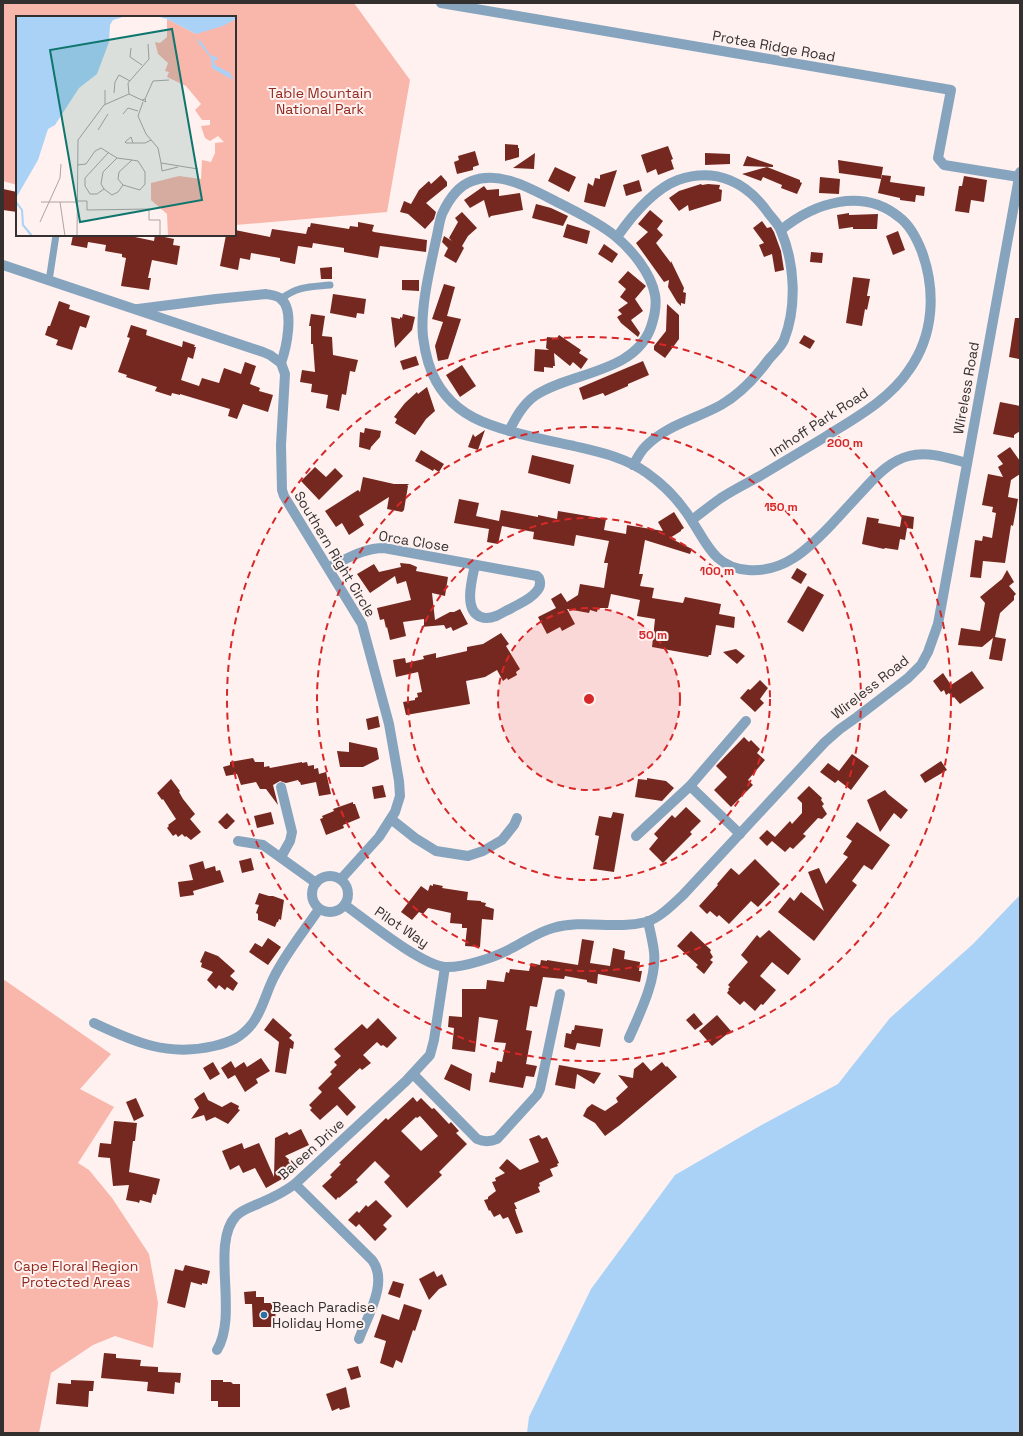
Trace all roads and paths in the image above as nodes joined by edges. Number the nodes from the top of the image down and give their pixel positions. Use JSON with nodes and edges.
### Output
{"nodes":[{"id":1,"x":441,"y":3,"type":"edge"},
{"id":2,"x":1020,"y":175,"type":"edge"},
{"id":3,"x":781,"y":230,"type":"junction"},
{"id":4,"x":56,"y":236,"type":"edge"},
{"id":5,"x":617,"y":237,"type":"junction"},
{"id":6,"x":3,"y":266,"type":"edge"},
{"id":7,"x":49,"y":280,"type":"junction"},
{"id":8,"x":330,"y":285,"type":"dead end"},
{"id":9,"x":281,"y":299,"type":"junction"},
{"id":10,"x":136,"y":309,"type":"junction"},
{"id":11,"x":281,"y":364,"type":"junction"},
{"id":12,"x":509,"y":432,"type":"junction"},
{"id":13,"x":967,"y":463,"type":"junction"},
{"id":14,"x":633,"y":465,"type":"junction"},
{"id":15,"x":692,"y":520,"type":"junction"},
{"id":16,"x":475,"y":566,"type":"junction"},
{"id":17,"x":329,"y":568,"type":"junction"},
{"id":18,"x":746,"y":721,"type":"dead end"},
{"id":19,"x":690,"y":786,"type":"junction"},
{"id":20,"x":282,"y":787,"type":"dead end"},
{"id":21,"x":517,"y":818,"type":"dead end"},
{"id":22,"x":391,"y":819,"type":"junction"},
{"id":23,"x":740,"y":834,"type":"junction"},
{"id":24,"x":636,"y":836,"type":"dead end"},
{"id":25,"x":238,"y":841,"type":"dead end"},
{"id":26,"x":281,"y":858,"type":"junction"},
{"id":27,"x":341,"y":880,"type":"junction"},
{"id":28,"x":316,"y":883,"type":"junction"},
{"id":29,"x":345,"y":904,"type":"junction"},
{"id":30,"x":320,"y":909,"type":"junction"},
{"id":31,"x":648,"y":921,"type":"junction"},
{"id":32,"x":445,"y":967,"type":"junction"},
{"id":33,"x":560,"y":994,"type":"dead end"},
{"id":34,"x":94,"y":1023,"type":"dead end"},
{"id":35,"x":629,"y":1038,"type":"dead end"},
{"id":36,"x":413,"y":1074,"type":"junction"},
{"id":37,"x":295,"y":1184,"type":"junction"},
{"id":38,"x":359,"y":1339,"type":"dead end"},
{"id":39,"x":217,"y":1350,"type":"dead end"}],
"edges":[{"from":1,"to":2,"type":"street","name":"Protea Ridge Road"},
{"from":2,"to":13,"type":"street","name":"Wireless Road"},
{"from":3,"to":5,"type":"street"},
{"from":3,"to":14,"type":"street"},
{"from":3,"to":15,"type":"street","name":"Imhoff Park Road"},
{"from":4,"to":7,"type":"lane"},
{"from":5,"to":12,"type":"street"},
{"from":5,"to":12,"type":"street"},
{"from":6,"to":7,"type":"street"},
{"from":7,"to":10,"type":"street"},
{"from":8,"to":9,"type":"lane"},
{"from":9,"to":10,"type":"street"},
{"from":9,"to":11,"type":"street","name":"Southern Right Circle"},
{"from":10,"to":11,"type":"street"},
{"from":11,"to":17,"type":"street","name":"Southern Right Circle"},
{"from":12,"to":14,"type":"street"},
{"from":13,"to":15,"type":"street"},
{"from":13,"to":23,"type":"street","name":"Wireless Road"},
{"from":14,"to":15,"type":"street"},
{"from":16,"to":16,"type":"street","name":"Orca Close"},
{"from":16,"to":17,"type":"street","name":"Orca Close"},
{"from":17,"to":22,"type":"street","name":"Southern Right Circle"},
{"from":18,"to":19,"type":"street"},
{"from":19,"to":23,"type":"street"},
{"from":19,"to":24,"type":"street"},
{"from":20,"to":26,"type":"street"},
{"from":21,"to":22,"type":"street"},
{"from":22,"to":27,"type":"street","name":"Southern Right Circle"},
{"from":23,"to":31,"type":"street","name":"Wireless Road"},
{"from":25,"to":26,"type":"street"},
{"from":26,"to":28,"type":"street"},
{"from":27,"to":28,"type":"street"},
{"from":27,"to":29,"type":"street"},
{"from":28,"to":30,"type":"street"},
{"from":29,"to":30,"type":"street"},
{"from":29,"to":32,"type":"street","name":"Pilot Way"},
{"from":30,"to":34,"type":"street"},
{"from":31,"to":32,"type":"street","name":"Wireless Road"},
{"from":31,"to":35,"type":"street"},
{"from":32,"to":36,"type":"street","name":"Baleen Drive"},
{"from":33,"to":36,"type":"street"},
{"from":36,"to":37,"type":"street","name":"Baleen Drive"},
{"from":37,"to":38,"type":"street"},
{"from":37,"to":39,"type":"street","name":"Baleen Drive"}]}
